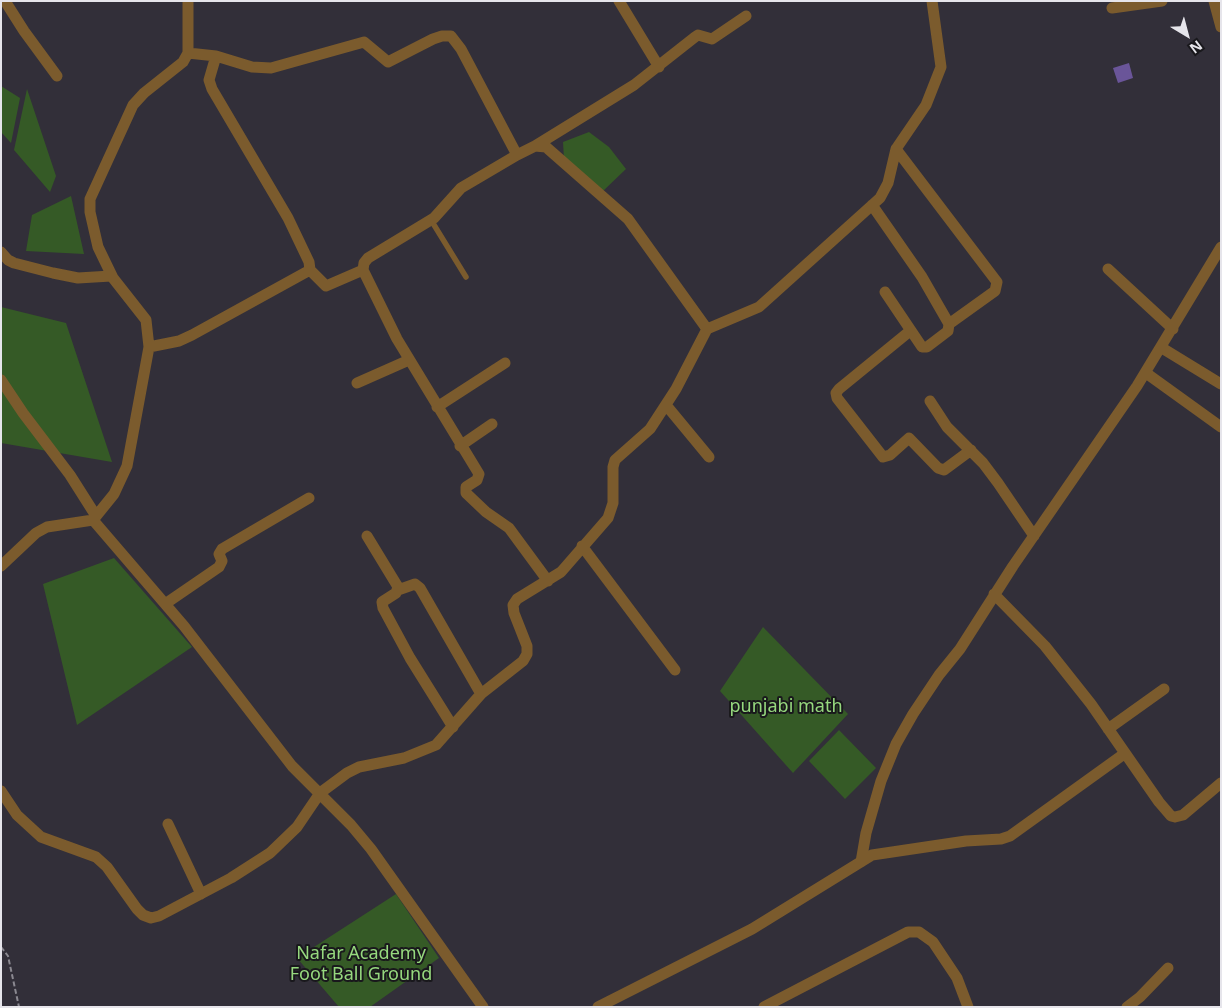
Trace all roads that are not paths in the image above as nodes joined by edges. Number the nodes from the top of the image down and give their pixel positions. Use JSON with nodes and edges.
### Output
{"nodes":[{"id":1,"x":5,"y":1,"type":"edge"},
{"id":2,"x":188,"y":1,"type":"edge"},
{"id":3,"x":619,"y":1,"type":"edge"},
{"id":4,"x":932,"y":1,"type":"edge"},
{"id":5,"x":1162,"y":1,"type":"edge"},
{"id":6,"x":1214,"y":1,"type":"edge"},
{"id":7,"x":1112,"y":8,"type":"dead end"},
{"id":8,"x":746,"y":16,"type":"dead end"},
{"id":9,"x":1221,"y":27,"type":"edge"},
{"id":10,"x":188,"y":53,"type":"junction"},
{"id":11,"x":216,"y":56,"type":"junction"},
{"id":12,"x":659,"y":67,"type":"junction"},
{"id":13,"x":57,"y":76,"type":"dead end"},
{"id":14,"x":535,"y":146,"type":"junction"},
{"id":15,"x":896,"y":149,"type":"junction"},
{"id":16,"x":517,"y":155,"type":"junction"},
{"id":17,"x":872,"y":205,"type":"junction"},
{"id":18,"x":431,"y":220,"type":"junction"},
{"id":19,"x":1221,"y":247,"type":"edge"},
{"id":20,"x":1,"y":252,"type":"edge"},
{"id":21,"x":310,"y":270,"type":"junction"},
{"id":22,"x":363,"y":270,"type":"junction"},
{"id":23,"x":1108,"y":270,"type":"dead end"},
{"id":24,"x":111,"y":276,"type":"junction"},
{"id":25,"x":466,"y":276,"type":"dead end"},
{"id":26,"x":885,"y":292,"type":"dead end"},
{"id":27,"x":949,"y":324,"type":"junction"},
{"id":28,"x":707,"y":329,"type":"junction"},
{"id":29,"x":1173,"y":329,"type":"junction"},
{"id":30,"x":910,"y":331,"type":"junction"},
{"id":31,"x":149,"y":347,"type":"junction"},
{"id":32,"x":1162,"y":348,"type":"junction"},
{"id":33,"x":409,"y":360,"type":"junction"},
{"id":34,"x":504,"y":363,"type":"dead end"},
{"id":35,"x":1146,"y":373,"type":"junction"},
{"id":36,"x":1,"y":380,"type":"edge"},
{"id":37,"x":357,"y":384,"type":"dead end"},
{"id":38,"x":1221,"y":384,"type":"edge"},
{"id":39,"x":930,"y":401,"type":"dead end"},
{"id":40,"x":666,"y":405,"type":"junction"},
{"id":41,"x":437,"y":406,"type":"junction"},
{"id":42,"x":492,"y":424,"type":"dead end"},
{"id":43,"x":1221,"y":427,"type":"edge"},
{"id":44,"x":460,"y":446,"type":"junction"},
{"id":45,"x":971,"y":450,"type":"junction"},
{"id":46,"x":709,"y":457,"type":"dead end"},
{"id":47,"x":309,"y":498,"type":"dead end"},
{"id":48,"x":94,"y":518,"type":"junction"},
{"id":49,"x":367,"y":536,"type":"dead end"},
{"id":50,"x":1034,"y":536,"type":"junction"},
{"id":51,"x":582,"y":546,"type":"junction"},
{"id":52,"x":1,"y":566,"type":"edge"},
{"id":53,"x":548,"y":581,"type":"junction"},
{"id":54,"x":398,"y":590,"type":"junction"},
{"id":55,"x":994,"y":594,"type":"junction"},
{"id":56,"x":165,"y":604,"type":"junction"},
{"id":57,"x":675,"y":670,"type":"dead end"},
{"id":58,"x":1164,"y":689,"type":"dead end"},
{"id":59,"x":481,"y":694,"type":"junction"},
{"id":60,"x":453,"y":727,"type":"junction"},
{"id":61,"x":1108,"y":729,"type":"junction"},
{"id":62,"x":1124,"y":754,"type":"junction"},
{"id":63,"x":1221,"y":783,"type":"edge"},
{"id":64,"x":1,"y":791,"type":"edge"},
{"id":65,"x":320,"y":793,"type":"junction"},
{"id":66,"x":168,"y":824,"type":"dead end"},
{"id":67,"x":861,"y":862,"type":"junction"},
{"id":68,"x":201,"y":894,"type":"junction"},
{"id":69,"x":1168,"y":968,"type":"dead end"},
{"id":70,"x":483,"y":1007,"type":"edge"},
{"id":71,"x":598,"y":1007,"type":"edge"},
{"id":72,"x":764,"y":1007,"type":"edge"},
{"id":73,"x":968,"y":1007,"type":"edge"},
{"id":74,"x":1127,"y":1007,"type":"edge"}],
"edges":[{"from":1,"to":13,"type":"street"},
{"from":2,"to":10,"type":"street"},
{"from":3,"to":12,"type":"street"},
{"from":4,"to":15,"type":"street"},
{"from":5,"to":7,"type":"street"},
{"from":6,"to":9,"type":"street"},
{"from":8,"to":12,"type":"street"},
{"from":10,"to":11,"type":"street"},
{"from":10,"to":24,"type":"street"},
{"from":11,"to":16,"type":"street"},
{"from":11,"to":21,"type":"street"},
{"from":12,"to":14,"type":"street"},
{"from":14,"to":16,"type":"street"},
{"from":14,"to":28,"type":"street"},
{"from":15,"to":17,"type":"street"},
{"from":15,"to":27,"type":"street"},
{"from":16,"to":18,"type":"street"},
{"from":17,"to":27,"type":"street"},
{"from":17,"to":28,"type":"street"},
{"from":18,"to":22,"type":"street"},
{"from":18,"to":25,"type":"lane"},
{"from":19,"to":29,"type":"street"},
{"from":20,"to":24,"type":"street"},
{"from":21,"to":22,"type":"street"},
{"from":21,"to":31,"type":"street"},
{"from":22,"to":33,"type":"street"},
{"from":23,"to":29,"type":"street"},
{"from":24,"to":31,"type":"street"},
{"from":26,"to":30,"type":"street"},
{"from":27,"to":30,"type":"street"},
{"from":28,"to":40,"type":"street"},
{"from":29,"to":32,"type":"street"},
{"from":30,"to":45,"type":"street"},
{"from":31,"to":48,"type":"street"},
{"from":32,"to":35,"type":"street"},
{"from":32,"to":38,"type":"street"},
{"from":33,"to":37,"type":"street"},
{"from":33,"to":41,"type":"street"},
{"from":34,"to":41,"type":"street"},
{"from":35,"to":43,"type":"street"},
{"from":35,"to":50,"type":"street"},
{"from":36,"to":48,"type":"street"},
{"from":39,"to":45,"type":"street"},
{"from":40,"to":46,"type":"street"},
{"from":40,"to":51,"type":"street"},
{"from":41,"to":44,"type":"street"},
{"from":42,"to":44,"type":"street"},
{"from":44,"to":53,"type":"street"},
{"from":45,"to":50,"type":"street"},
{"from":47,"to":56,"type":"street"},
{"from":48,"to":52,"type":"street"},
{"from":48,"to":56,"type":"street"},
{"from":49,"to":54,"type":"street"},
{"from":50,"to":55,"type":"street"},
{"from":51,"to":53,"type":"street"},
{"from":51,"to":57,"type":"street"},
{"from":53,"to":59,"type":"street"},
{"from":54,"to":59,"type":"street"},
{"from":54,"to":60,"type":"street"},
{"from":55,"to":61,"type":"street"},
{"from":55,"to":67,"type":"street"},
{"from":56,"to":65,"type":"street"},
{"from":58,"to":61,"type":"street"},
{"from":59,"to":60,"type":"street"},
{"from":60,"to":65,"type":"street"},
{"from":61,"to":62,"type":"street"},
{"from":62,"to":63,"type":"street"},
{"from":62,"to":67,"type":"street"},
{"from":64,"to":68,"type":"street"},
{"from":65,"to":68,"type":"street"},
{"from":65,"to":70,"type":"street"},
{"from":66,"to":68,"type":"street"},
{"from":67,"to":71,"type":"street"},
{"from":69,"to":74,"type":"street"},
{"from":72,"to":73,"type":"street"}]}
